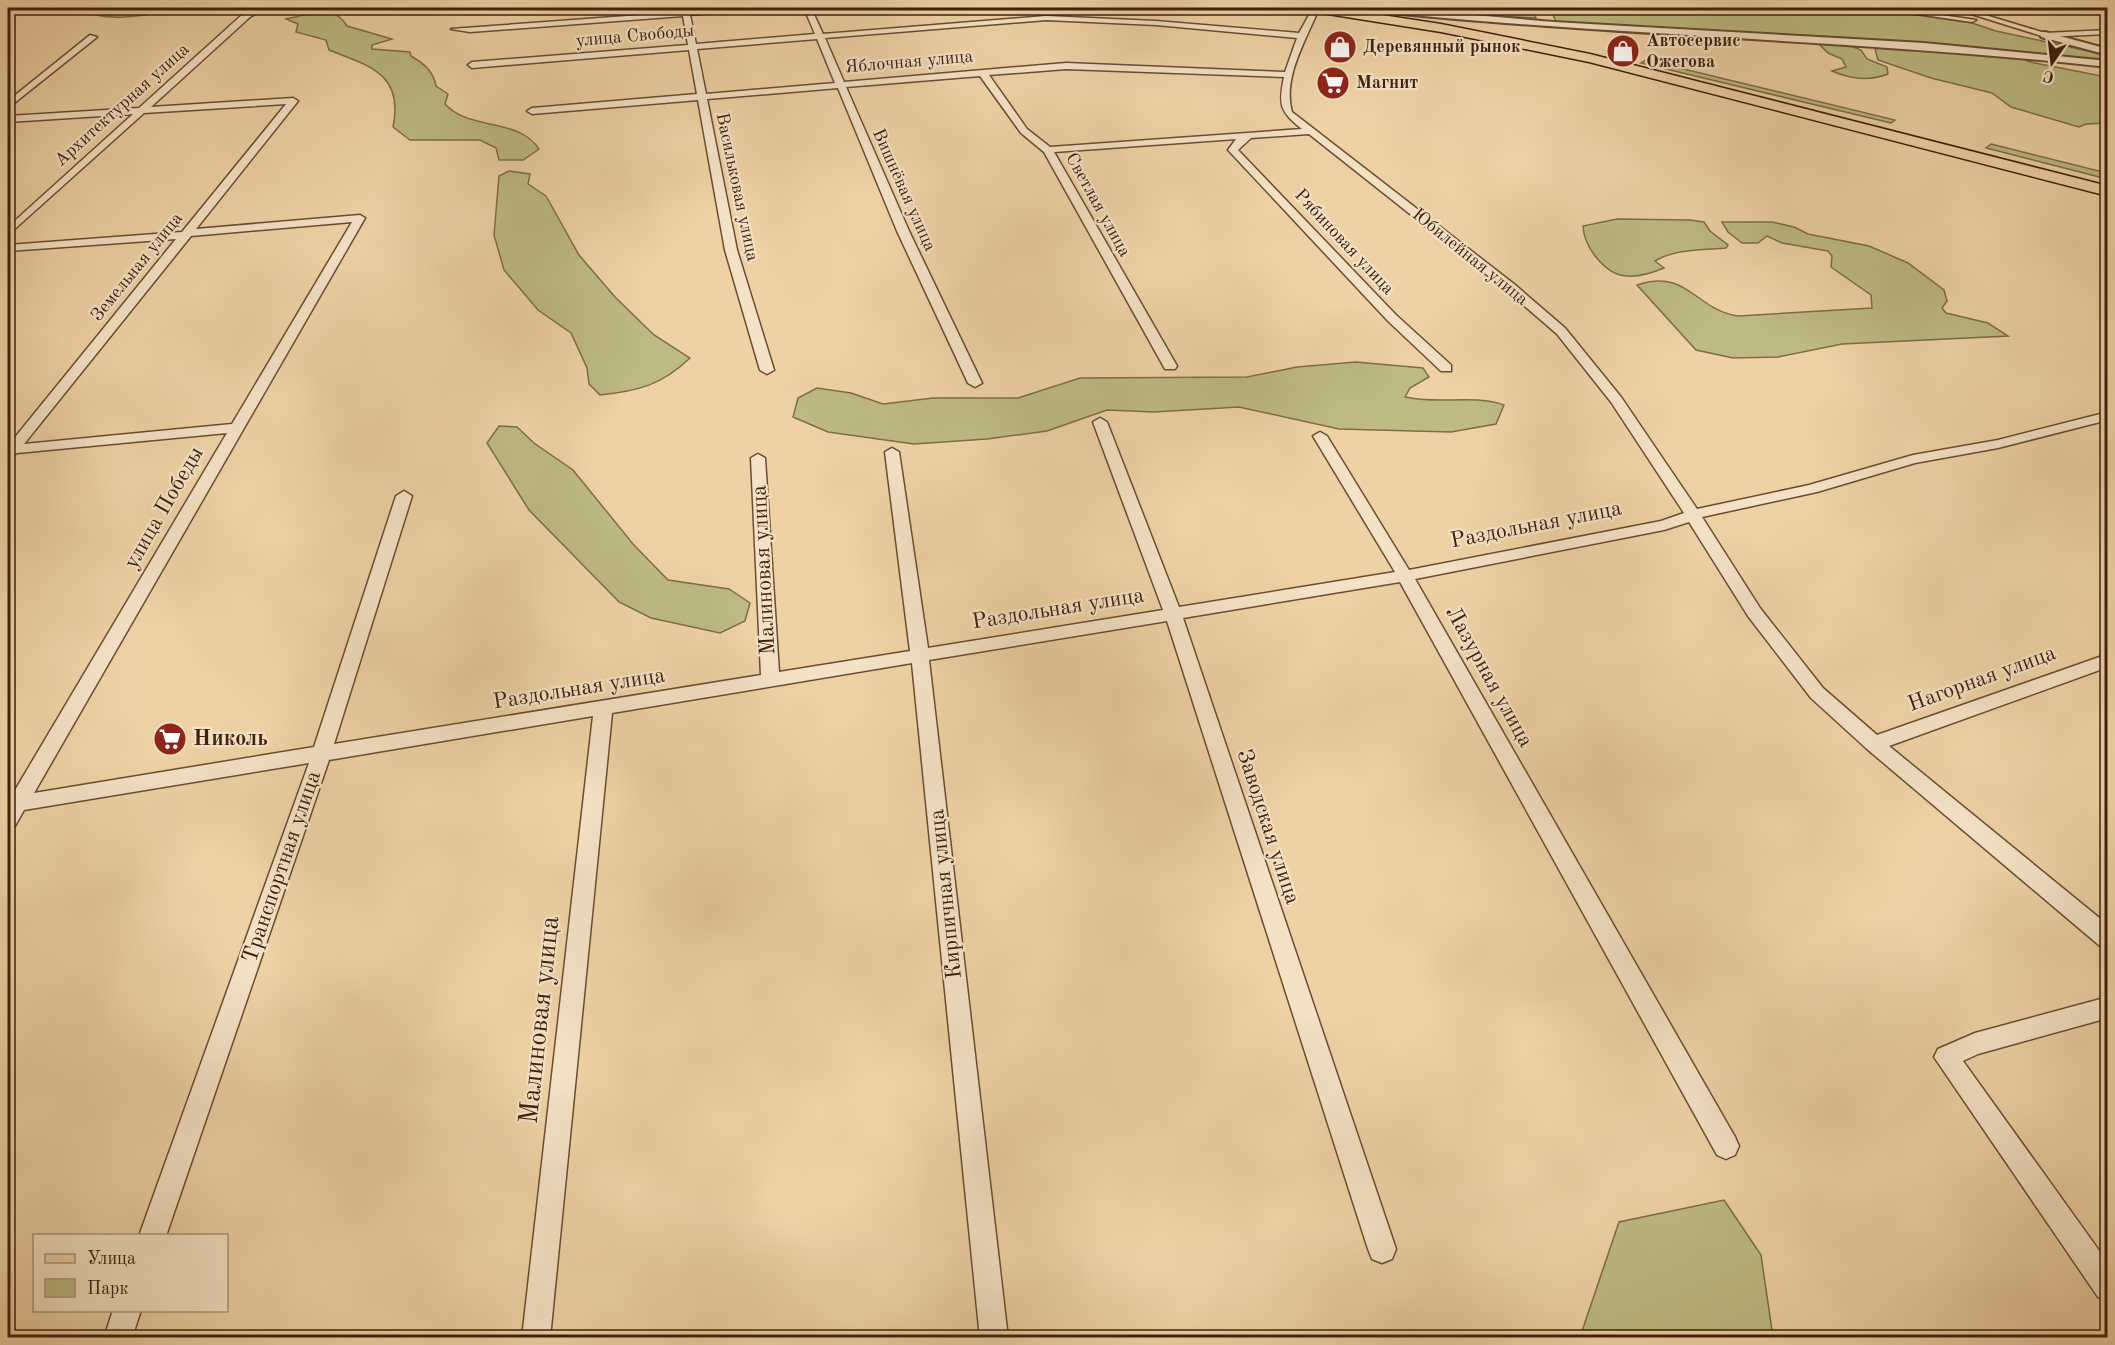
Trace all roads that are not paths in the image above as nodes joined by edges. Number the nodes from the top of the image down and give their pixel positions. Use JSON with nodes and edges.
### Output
{"nodes":[{"id":1,"x":262,"y":8,"type":"edge"},
{"id":2,"x":758,"y":8,"type":"edge"},
{"id":3,"x":808,"y":8,"type":"edge"},
{"id":4,"x":1315,"y":8,"type":"edge"},
{"id":5,"x":1370,"y":8,"type":"edge"},
{"id":6,"x":1879,"y":8,"type":"edge"},
{"id":7,"x":1956,"y":8,"type":"edge"},
{"id":8,"x":2088,"y":8,"type":"edge"},
{"id":9,"x":686,"y":10,"type":"edge"},
{"id":10,"x":2108,"y":14,"type":"edge"},
{"id":11,"x":2004,"y":23,"type":"junction"},
{"id":12,"x":455,"y":28,"type":"dead end"},
{"id":13,"x":2108,"y":34,"type":"edge"},
{"id":14,"x":2045,"y":35,"type":"junction"},
{"id":15,"x":821,"y":36,"type":"junction"},
{"id":16,"x":1302,"y":36,"type":"junction"},
{"id":17,"x":93,"y":38,"type":"dead end"},
{"id":18,"x":693,"y":47,"type":"junction"},
{"id":19,"x":2108,"y":52,"type":"edge"},
{"id":20,"x":2108,"y":64,"type":"edge"},
{"id":21,"x":472,"y":65,"type":"dead end"},
{"id":22,"x":982,"y":72,"type":"junction"},
{"id":23,"x":1289,"y":75,"type":"junction"},
{"id":24,"x":842,"y":84,"type":"junction"},
{"id":25,"x":701,"y":96,"type":"junction"},
{"id":26,"x":8,"y":105,"type":"edge"},
{"id":27,"x":141,"y":110,"type":"junction"},
{"id":28,"x":532,"y":111,"type":"dead end"},
{"id":29,"x":8,"y":119,"type":"edge"},
{"id":30,"x":1312,"y":131,"type":"junction"},
{"id":31,"x":1246,"y":138,"type":"junction"},
{"id":32,"x":1048,"y":150,"type":"junction"},
{"id":33,"x":2108,"y":191,"type":"edge"},
{"id":34,"x":8,"y":232,"type":"edge"},
{"id":35,"x":187,"y":234,"type":"junction"},
{"id":36,"x":8,"y":248,"type":"edge"},
{"id":37,"x":1170,"y":366,"type":"dead end"},
{"id":38,"x":1446,"y":368,"type":"dead end"},
{"id":39,"x":767,"y":370,"type":"dead end"},
{"id":40,"x":975,"y":383,"type":"dead end"},
{"id":41,"x":2108,"y":416,"type":"edge"},
{"id":42,"x":1100,"y":422,"type":"dead end"},
{"id":43,"x":236,"y":428,"type":"junction"},
{"id":44,"x":1320,"y":436,"type":"dead end"},
{"id":45,"x":9,"y":452,"type":"edge"},
{"id":46,"x":892,"y":452,"type":"dead end"},
{"id":47,"x":758,"y":458,"type":"dead end"},
{"id":48,"x":404,"y":496,"type":"dead end"},
{"id":49,"x":1693,"y":515,"type":"junction"},
{"id":50,"x":1405,"y":576,"type":"junction"},
{"id":51,"x":1173,"y":614,"type":"junction"},
{"id":52,"x":920,"y":656,"type":"junction"},
{"id":53,"x":2108,"y":660,"type":"edge"},
{"id":54,"x":770,"y":681,"type":"junction"},
{"id":55,"x":603,"y":709,"type":"junction"},
{"id":56,"x":1874,"y":744,"type":"junction"},
{"id":57,"x":321,"y":756,"type":"junction"},
{"id":58,"x":13,"y":805,"type":"edge"},
{"id":59,"x":8,"y":820,"type":"edge"},
{"id":60,"x":2108,"y":939,"type":"edge"},
{"id":61,"x":2108,"y":1006,"type":"edge"},
{"id":62,"x":1726,"y":1146,"type":"dead end"},
{"id":63,"x":153,"y":1234,"type":"edge"},
{"id":64,"x":1382,"y":1249,"type":"dead end"},
{"id":65,"x":2108,"y":1287,"type":"edge"},
{"id":66,"x":127,"y":1312,"type":"edge"},
{"id":67,"x":118,"y":1338,"type":"edge"},
{"id":68,"x":536,"y":1338,"type":"edge"},
{"id":69,"x":994,"y":1338,"type":"edge"}],
"edges":[{"from":1,"to":27,"type":"street","name":"Архитектурная улица"},
{"from":2,"to":9,"type":"street"},
{"from":3,"to":15,"type":"street","name":"Вишнёвая улица"},
{"from":4,"to":16,"type":"street","name":"Юбилейная улица"},
{"from":4,"to":33,"type":"main road"},
{"from":5,"to":20,"type":"street"},
{"from":6,"to":11,"type":"street"},
{"from":7,"to":11,"type":"street"},
{"from":8,"to":10,"type":"street"},
{"from":9,"to":12,"type":"street"},
{"from":9,"to":18,"type":"street","name":"Васильковая улица"},
{"from":11,"to":14,"type":"street"},
{"from":13,"to":14,"type":"street"},
{"from":14,"to":19,"type":"street"},
{"from":15,"to":16,"type":"street","name":"улица Свободы"},
{"from":15,"to":18,"type":"street","name":"улица Свободы"},
{"from":15,"to":24,"type":"street","name":"Вишнёвая улица"},
{"from":16,"to":23,"type":"street","name":"Юбилейная улица"},
{"from":17,"to":26,"type":"street"},
{"from":18,"to":21,"type":"street","name":"улица Свободы"},
{"from":18,"to":25,"type":"street","name":"Васильковая улица"},
{"from":22,"to":23,"type":"street","name":"Яблочная улица"},
{"from":22,"to":24,"type":"street","name":"Яблочная улица"},
{"from":22,"to":32,"type":"street","name":"Светлая улица"},
{"from":23,"to":30,"type":"street","name":"Юбилейная улица"},
{"from":24,"to":25,"type":"street","name":"Яблочная улица"},
{"from":24,"to":40,"type":"street","name":"Вишнёвая улица"},
{"from":25,"to":28,"type":"street","name":"Яблочная улица"},
{"from":25,"to":39,"type":"street","name":"Васильковая улица"},
{"from":27,"to":29,"type":"street"},
{"from":27,"to":34,"type":"street","name":"Архитектурная улица"},
{"from":27,"to":35,"type":"street","name":"Земельная улица"},
{"from":30,"to":31,"type":"street"},
{"from":30,"to":49,"type":"street","name":"Юбилейная улица"},
{"from":31,"to":32,"type":"street"},
{"from":31,"to":38,"type":"street","name":"Рябиновая улица"},
{"from":32,"to":37,"type":"street","name":"Светлая улица"},
{"from":35,"to":36,"type":"street"},
{"from":35,"to":43,"type":"street","name":"улица Победы"},
{"from":35,"to":45,"type":"street","name":"Земельная улица"},
{"from":41,"to":49,"type":"street","name":"Раздольная улица"},
{"from":42,"to":51,"type":"street","name":"Заводская улица"},
{"from":43,"to":45,"type":"street"},
{"from":43,"to":58,"type":"street","name":"улица Победы"},
{"from":44,"to":50,"type":"street","name":"Лазурная улица"},
{"from":46,"to":52,"type":"street","name":"Кирпичная улица"},
{"from":47,"to":54,"type":"street","name":"Малиновая улица"},
{"from":48,"to":57,"type":"street","name":"Транспортная улица"},
{"from":49,"to":50,"type":"street","name":"Раздольная улица"},
{"from":49,"to":56,"type":"street","name":"Юбилейная улица"},
{"from":50,"to":51,"type":"street","name":"Раздольная улица"},
{"from":50,"to":62,"type":"street","name":"Лазурная улица"},
{"from":51,"to":52,"type":"street","name":"Раздольная улица"},
{"from":51,"to":64,"type":"street","name":"Заводская улица"},
{"from":52,"to":54,"type":"street","name":"Раздольная улица"},
{"from":52,"to":69,"type":"street","name":"Кирпичная улица"},
{"from":53,"to":56,"type":"street","name":"Нагорная улица"},
{"from":54,"to":55,"type":"street","name":"Раздольная улица"},
{"from":55,"to":57,"type":"street","name":"Раздольная улица"},
{"from":55,"to":68,"type":"street","name":"Малиновая улица"},
{"from":56,"to":60,"type":"street","name":"Юбилейная улица"},
{"from":57,"to":58,"type":"street","name":"Раздольная улица"},
{"from":57,"to":63,"type":"street","name":"Транспортная улица"},
{"from":58,"to":59,"type":"street","name":"улица Победы"},
{"from":61,"to":65,"type":"street"},
{"from":66,"to":67,"type":"street"}]}
